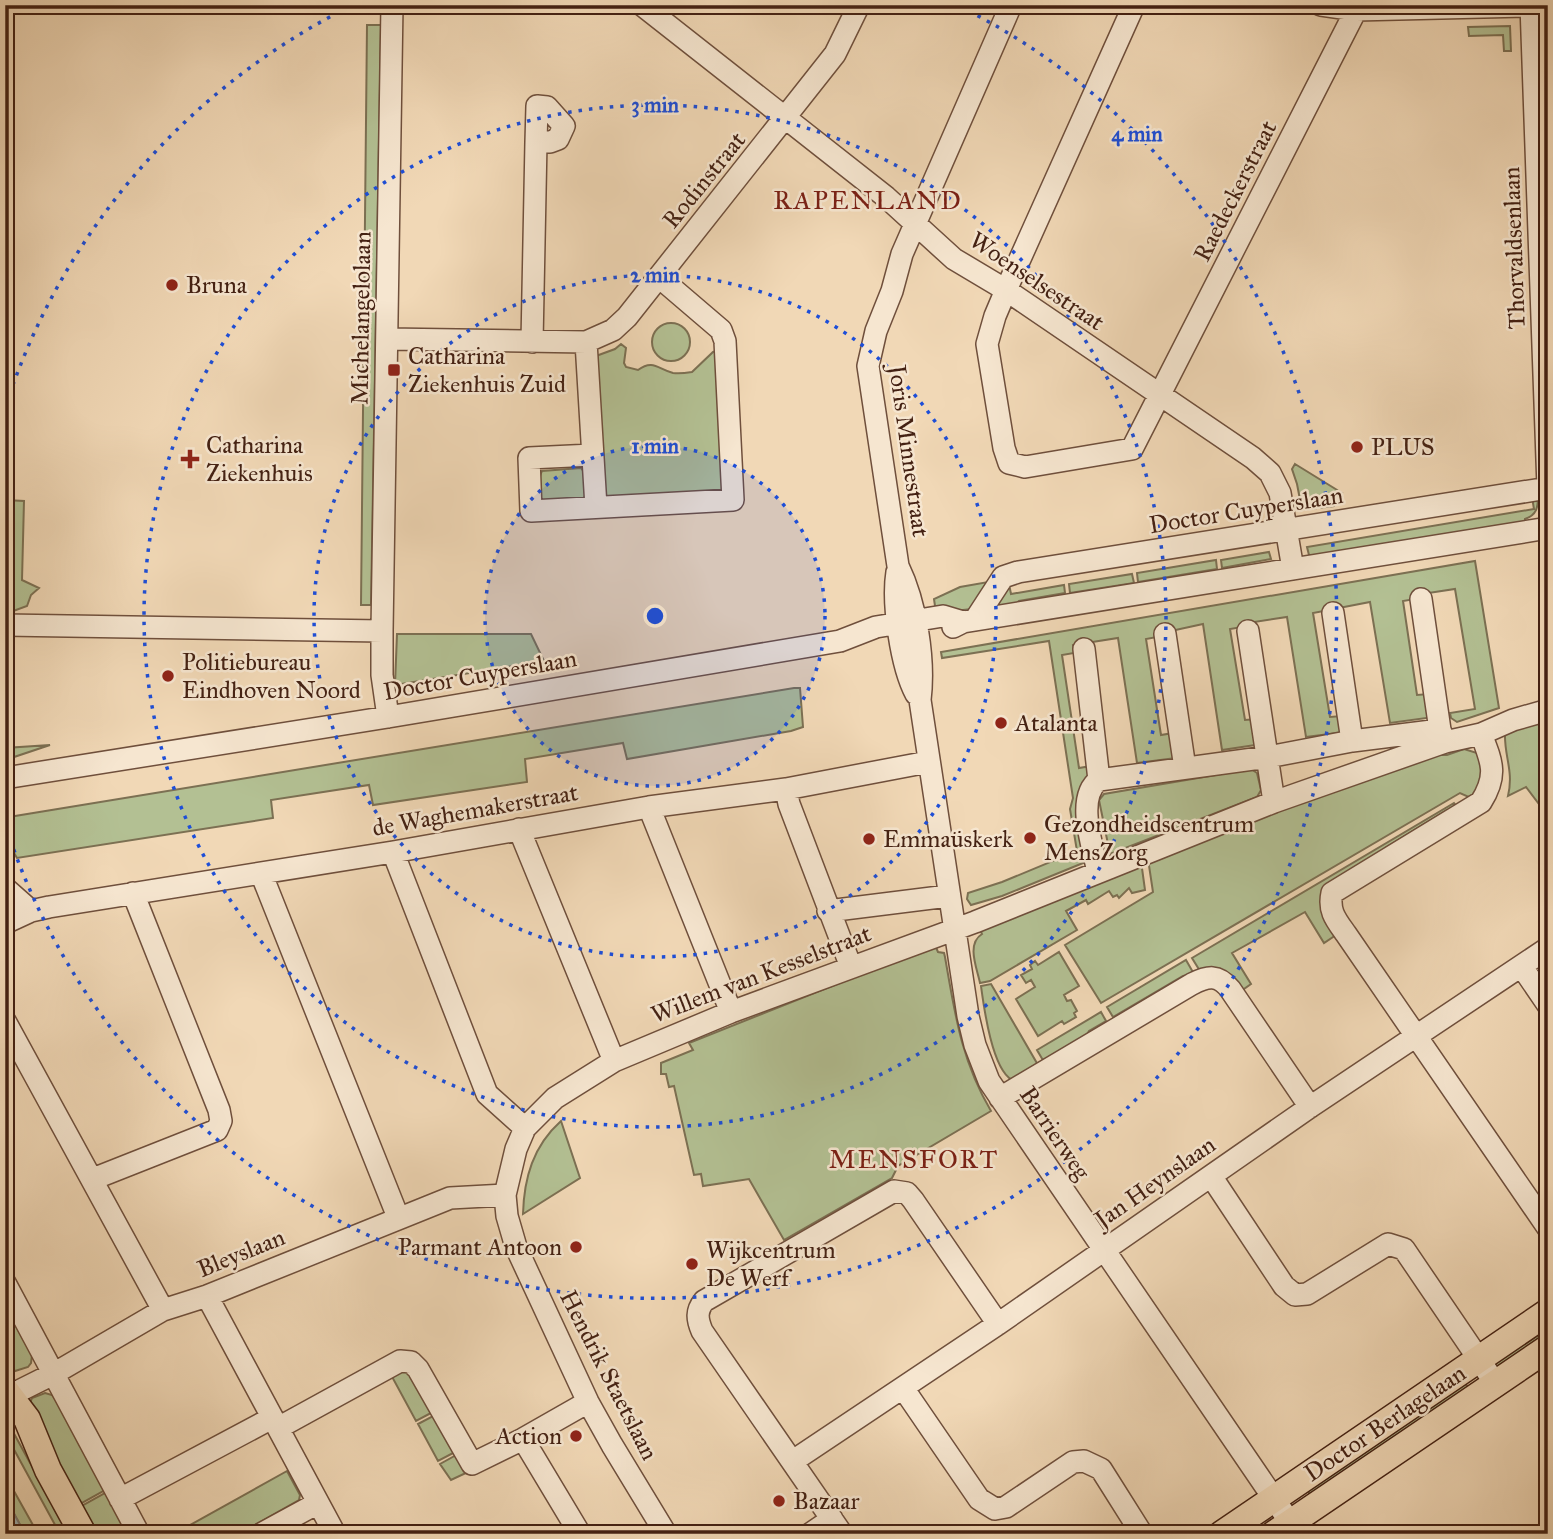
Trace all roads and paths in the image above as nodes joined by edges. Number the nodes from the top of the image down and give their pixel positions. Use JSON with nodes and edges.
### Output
{"nodes":[{"id":1,"x":392,"y":5,"type":"edge"},
{"id":2,"x":642,"y":5,"type":"edge"},
{"id":3,"x":859,"y":5,"type":"edge"},
{"id":4,"x":1011,"y":5,"type":"edge"},
{"id":5,"x":1134,"y":5,"type":"edge"},
{"id":6,"x":1321,"y":5,"type":"edge"},
{"id":7,"x":1531,"y":6,"type":"edge"},
{"id":8,"x":1356,"y":10,"type":"junction"},
{"id":9,"x":1541,"y":89,"type":"edge"},
{"id":10,"x":785,"y":119,"type":"junction"},
{"id":11,"x":537,"y":142,"type":"dead end"},
{"id":12,"x":916,"y":225,"type":"junction"},
{"id":13,"x":1544,"y":247,"type":"edge"},
{"id":14,"x":659,"y":277,"type":"junction"},
{"id":15,"x":1006,"y":290,"type":"junction"},
{"id":16,"x":387,"y":339,"type":"junction"},
{"id":17,"x":532,"y":342,"type":"junction"},
{"id":18,"x":586,"y":342,"type":"junction"},
{"id":19,"x":1160,"y":396,"type":"junction"},
{"id":20,"x":592,"y":455,"type":"junction"},
{"id":21,"x":1548,"y":488,"type":"edge"},
{"id":22,"x":596,"y":507,"type":"junction"},
{"id":23,"x":1287,"y":528,"type":"junction"},
{"id":24,"x":1548,"y":528,"type":"edge"},
{"id":25,"x":1293,"y":569,"type":"junction"},
{"id":26,"x":1421,"y":599,"type":"dead end"},
{"id":27,"x":1333,"y":613,"type":"dead end"},
{"id":28,"x":969,"y":621,"type":"junction"},
{"id":29,"x":5,"y":625,"type":"edge"},
{"id":30,"x":908,"y":629,"type":"junction"},
{"id":31,"x":383,"y":631,"type":"junction"},
{"id":32,"x":1248,"y":631,"type":"dead end"},
{"id":33,"x":1166,"y":634,"type":"dead end"},
{"id":34,"x":1084,"y":649,"type":"dead end"},
{"id":35,"x":1548,"y":710,"type":"edge"},
{"id":36,"x":388,"y":718,"type":"junction"},
{"id":37,"x":1481,"y":734,"type":"junction"},
{"id":38,"x":1442,"y":736,"type":"junction"},
{"id":39,"x":1352,"y":741,"type":"junction"},
{"id":40,"x":1268,"y":757,"type":"junction"},
{"id":41,"x":928,"y":762,"type":"junction"},
{"id":42,"x":1185,"y":768,"type":"junction"},
{"id":43,"x":5,"y":778,"type":"edge"},
{"id":44,"x":1099,"y":780,"type":"junction"},
{"id":45,"x":786,"y":789,"type":"junction"},
{"id":46,"x":1274,"y":802,"type":"junction"},
{"id":47,"x":649,"y":807,"type":"junction"},
{"id":48,"x":519,"y":829,"type":"junction"},
{"id":49,"x":393,"y":852,"type":"junction"},
{"id":50,"x":1098,"y":872,"type":"junction"},
{"id":51,"x":261,"y":873,"type":"junction"},
{"id":52,"x":5,"y":888,"type":"edge"},
{"id":53,"x":133,"y":893,"type":"junction"},
{"id":54,"x":948,"y":896,"type":"junction"},
{"id":55,"x":31,"y":911,"type":"junction"},
{"id":56,"x":828,"y":911,"type":"junction"},
{"id":57,"x":5,"y":923,"type":"edge"},
{"id":58,"x":954,"y":929,"type":"junction"},
{"id":59,"x":1548,"y":948,"type":"edge"},
{"id":60,"x":851,"y":967,"type":"junction"},
{"id":61,"x":1522,"y":967,"type":"junction"},
{"id":62,"x":1548,"y":1005,"type":"edge"},
{"id":63,"x":731,"y":1012,"type":"junction"},
{"id":64,"x":5,"y":1021,"type":"edge"},
{"id":65,"x":1416,"y":1037,"type":"junction"},
{"id":66,"x":614,"y":1061,"type":"junction"},
{"id":67,"x":1000,"y":1098,"type":"junction"},
{"id":68,"x":1310,"y":1107,"type":"junction"},
{"id":69,"x":525,"y":1128,"type":"junction"},
{"id":70,"x":1211,"y":1176,"type":"junction"},
{"id":71,"x":93,"y":1179,"type":"junction"},
{"id":72,"x":505,"y":1195,"type":"junction"},
{"id":73,"x":398,"y":1217,"type":"junction"},
{"id":74,"x":1548,"y":1228,"type":"edge"},
{"id":75,"x":1103,"y":1250,"type":"junction"},
{"id":76,"x":5,"y":1283,"type":"edge"},
{"id":77,"x":207,"y":1296,"type":"junction"},
{"id":78,"x":163,"y":1310,"type":"junction"},
{"id":79,"x":1548,"y":1312,"type":"edge"},
{"id":80,"x":998,"y":1324,"type":"junction"},
{"id":81,"x":1548,"y":1348,"type":"edge"},
{"id":82,"x":1478,"y":1359,"type":"junction"},
{"id":83,"x":55,"y":1373,"type":"junction"},
{"id":84,"x":1496,"y":1384,"type":"junction"},
{"id":85,"x":903,"y":1388,"type":"junction"},
{"id":86,"x":7,"y":1393,"type":"edge"},
{"id":87,"x":588,"y":1402,"type":"junction"},
{"id":88,"x":275,"y":1423,"type":"junction"},
{"id":89,"x":523,"y":1439,"type":"junction"},
{"id":90,"x":793,"y":1461,"type":"junction"},
{"id":91,"x":120,"y":1499,"type":"junction"},
{"id":92,"x":1274,"y":1499,"type":"junction"},
{"id":93,"x":318,"y":1503,"type":"junction"},
{"id":94,"x":837,"y":1526,"type":"edge"},
{"id":95,"x":1288,"y":1530,"type":"edge"},
{"id":96,"x":83,"y":1534,"type":"edge"},
{"id":97,"x":139,"y":1534,"type":"edge"},
{"id":98,"x":261,"y":1534,"type":"edge"},
{"id":99,"x":335,"y":1534,"type":"edge"},
{"id":100,"x":580,"y":1534,"type":"edge"},
{"id":101,"x":666,"y":1534,"type":"edge"},
{"id":102,"x":810,"y":1534,"type":"edge"},
{"id":103,"x":1142,"y":1534,"type":"edge"},
{"id":104,"x":1222,"y":1534,"type":"edge"}],
"edges":[{"from":1,"to":16,"type":"street","name":"Michelangelolaan"},
{"from":2,"to":10,"type":"street","name":"Woenselsestraat"},
{"from":3,"to":10,"type":"street","name":"Rodinstraat"},
{"from":4,"to":12,"type":"street","name":"Joris Minnestraat"},
{"from":5,"to":15,"type":"street"},
{"from":6,"to":8,"type":"street"},
{"from":7,"to":8,"type":"street"},
{"from":7,"to":9,"type":"street","name":"Thorvaldsenlaan"},
{"from":8,"to":19,"type":"street","name":"Raedeckerstraat"},
{"from":9,"to":13,"type":"street","name":"Thorvaldsenlaan"},
{"from":10,"to":12,"type":"street","name":"Woenselsestraat"},
{"from":10,"to":14,"type":"street","name":"Rodinstraat"},
{"from":11,"to":17,"type":"street"},
{"from":12,"to":15,"type":"street","name":"Woenselsestraat"},
{"from":12,"to":30,"type":"street","name":"Joris Minnestraat"},
{"from":13,"to":21,"type":"street","name":"Thorvaldsenlaan"},
{"from":14,"to":18,"type":"street","name":"Rodinstraat"},
{"from":14,"to":22,"type":"street"},
{"from":15,"to":19,"type":"street","name":"Woenselsestraat"},
{"from":15,"to":19,"type":"street","name":"Raedeckerstraat"},
{"from":16,"to":17,"type":"street","name":"Rodinstraat"},
{"from":16,"to":31,"type":"street","name":"Michelangelolaan"},
{"from":17,"to":18,"type":"street","name":"Rodinstraat"},
{"from":18,"to":20,"type":"street"},
{"from":19,"to":23,"type":"street","name":"Woenselsestraat"},
{"from":20,"to":22,"type":"street"},
{"from":20,"to":22,"type":"street"},
{"from":21,"to":23,"type":"street","name":"Doctor Cuyperslaan"},
{"from":23,"to":25,"type":"street","name":"Woenselsestraat"},
{"from":23,"to":28,"type":"street","name":"Doctor Cuyperslaan"},
{"from":24,"to":25,"type":"street","name":"Doctor Cuyperslaan"},
{"from":25,"to":28,"type":"street","name":"Doctor Cuyperslaan"},
{"from":26,"to":38,"type":"street"},
{"from":27,"to":39,"type":"street"},
{"from":28,"to":30,"type":"street","name":"Doctor Cuyperslaan"},
{"from":29,"to":31,"type":"street"},
{"from":30,"to":36,"type":"street","name":"Doctor Cuyperslaan"},
{"from":30,"to":41,"type":"street","name":"Barrierweg"},
{"from":31,"to":36,"type":"street","name":"Michelangelolaan"},
{"from":32,"to":40,"type":"street"},
{"from":33,"to":42,"type":"street"},
{"from":34,"to":44,"type":"street"},
{"from":35,"to":37,"type":"street","name":"Willem van Kesselstraat"},
{"from":36,"to":43,"type":"street","name":"Doctor Cuyperslaan"},
{"from":37,"to":38,"type":"street","name":"Willem van Kesselstraat"},
{"from":37,"to":65,"type":"street"},
{"from":38,"to":39,"type":"street","name":"Willem van Kesselstraat"},
{"from":38,"to":46,"type":"street","name":"Willem van Kesselstraat"},
{"from":39,"to":40,"type":"street","name":"Willem van Kesselstraat"},
{"from":40,"to":42,"type":"street","name":"Willem van Kesselstraat"},
{"from":40,"to":46,"type":"street"},
{"from":41,"to":45,"type":"street","name":"de Waghemakerstraat"},
{"from":41,"to":54,"type":"street","name":"Barrierweg"},
{"from":42,"to":44,"type":"street","name":"Willem van Kesselstraat"},
{"from":44,"to":50,"type":"street"},
{"from":45,"to":47,"type":"street","name":"de Waghemakerstraat"},
{"from":45,"to":56,"type":"street"},
{"from":46,"to":50,"type":"street","name":"Willem van Kesselstraat"},
{"from":47,"to":48,"type":"street","name":"de Waghemakerstraat"},
{"from":47,"to":63,"type":"street"},
{"from":48,"to":49,"type":"street","name":"de Waghemakerstraat"},
{"from":48,"to":66,"type":"street"},
{"from":49,"to":51,"type":"street","name":"de Waghemakerstraat"},
{"from":49,"to":69,"type":"street"},
{"from":50,"to":58,"type":"street","name":"Willem van Kesselstraat"},
{"from":51,"to":53,"type":"street","name":"de Waghemakerstraat"},
{"from":51,"to":73,"type":"street"},
{"from":52,"to":55,"type":"street"},
{"from":53,"to":55,"type":"street","name":"de Waghemakerstraat"},
{"from":53,"to":71,"type":"street"},
{"from":54,"to":56,"type":"street"},
{"from":54,"to":58,"type":"street","name":"Barrierweg"},
{"from":55,"to":57,"type":"street","name":"de Waghemakerstraat"},
{"from":56,"to":60,"type":"street"},
{"from":58,"to":60,"type":"street","name":"Willem van Kesselstraat"},
{"from":58,"to":67,"type":"street","name":"Barrierweg"},
{"from":59,"to":61,"type":"street","name":"Jan Heynslaan"},
{"from":60,"to":63,"type":"street","name":"Willem van Kesselstraat"},
{"from":61,"to":62,"type":"street"},
{"from":61,"to":65,"type":"street","name":"Jan Heynslaan"},
{"from":63,"to":66,"type":"street","name":"Willem van Kesselstraat"},
{"from":64,"to":71,"type":"street"},
{"from":65,"to":68,"type":"street","name":"Jan Heynslaan"},
{"from":65,"to":74,"type":"street"},
{"from":66,"to":69,"type":"street","name":"Willem van Kesselstraat"},
{"from":67,"to":68,"type":"street"},
{"from":67,"to":75,"type":"street","name":"Barrierweg"},
{"from":68,"to":70,"type":"street","name":"Jan Heynslaan"},
{"from":69,"to":72,"type":"street","name":"Willem van Kesselstraat"},
{"from":70,"to":75,"type":"street","name":"Jan Heynslaan"},
{"from":70,"to":82,"type":"street"},
{"from":71,"to":78,"type":"street"},
{"from":72,"to":73,"type":"street","name":"Bleyslaan"},
{"from":72,"to":87,"type":"street","name":"Hendrik Staetslaan"},
{"from":73,"to":77,"type":"street","name":"Bleyslaan"},
{"from":75,"to":80,"type":"street","name":"Jan Heynslaan"},
{"from":75,"to":92,"type":"street","name":"Barrierweg"},
{"from":76,"to":83,"type":"street"},
{"from":77,"to":78,"type":"street","name":"Bleyslaan"},
{"from":77,"to":88,"type":"street"},
{"from":78,"to":83,"type":"street","name":"Bleyslaan"},
{"from":79,"to":82,"type":"main road","name":"Doctor Berlagelaan"},
{"from":80,"to":85,"type":"street","name":"Jan Heynslaan"},
{"from":80,"to":90,"type":"street"},
{"from":81,"to":84,"type":"main road","name":"Doctor Berlagelaan"},
{"from":82,"to":84,"type":"street"},
{"from":82,"to":92,"type":"main road","name":"Doctor Berlagelaan"},
{"from":83,"to":86,"type":"street","name":"Bleyslaan"},
{"from":83,"to":91,"type":"street"},
{"from":84,"to":95,"type":"main road","name":"Doctor Berlagelaan"},
{"from":85,"to":90,"type":"street","name":"Jan Heynslaan"},
{"from":85,"to":103,"type":"street"},
{"from":86,"to":96,"type":"main road"},
{"from":87,"to":89,"type":"street"},
{"from":87,"to":101,"type":"street","name":"Hendrik Staetslaan"},
{"from":88,"to":89,"type":"street"},
{"from":88,"to":91,"type":"street"},
{"from":88,"to":93,"type":"street"},
{"from":89,"to":100,"type":"street"},
{"from":90,"to":94,"type":"street"},
{"from":91,"to":97,"type":"street"},
{"from":92,"to":95,"type":"street","name":"Barrierweg"},
{"from":92,"to":104,"type":"main road","name":"Doctor Berlagelaan"},
{"from":93,"to":98,"type":"street"},
{"from":93,"to":99,"type":"street"},
{"from":94,"to":102,"type":"street"}]}
